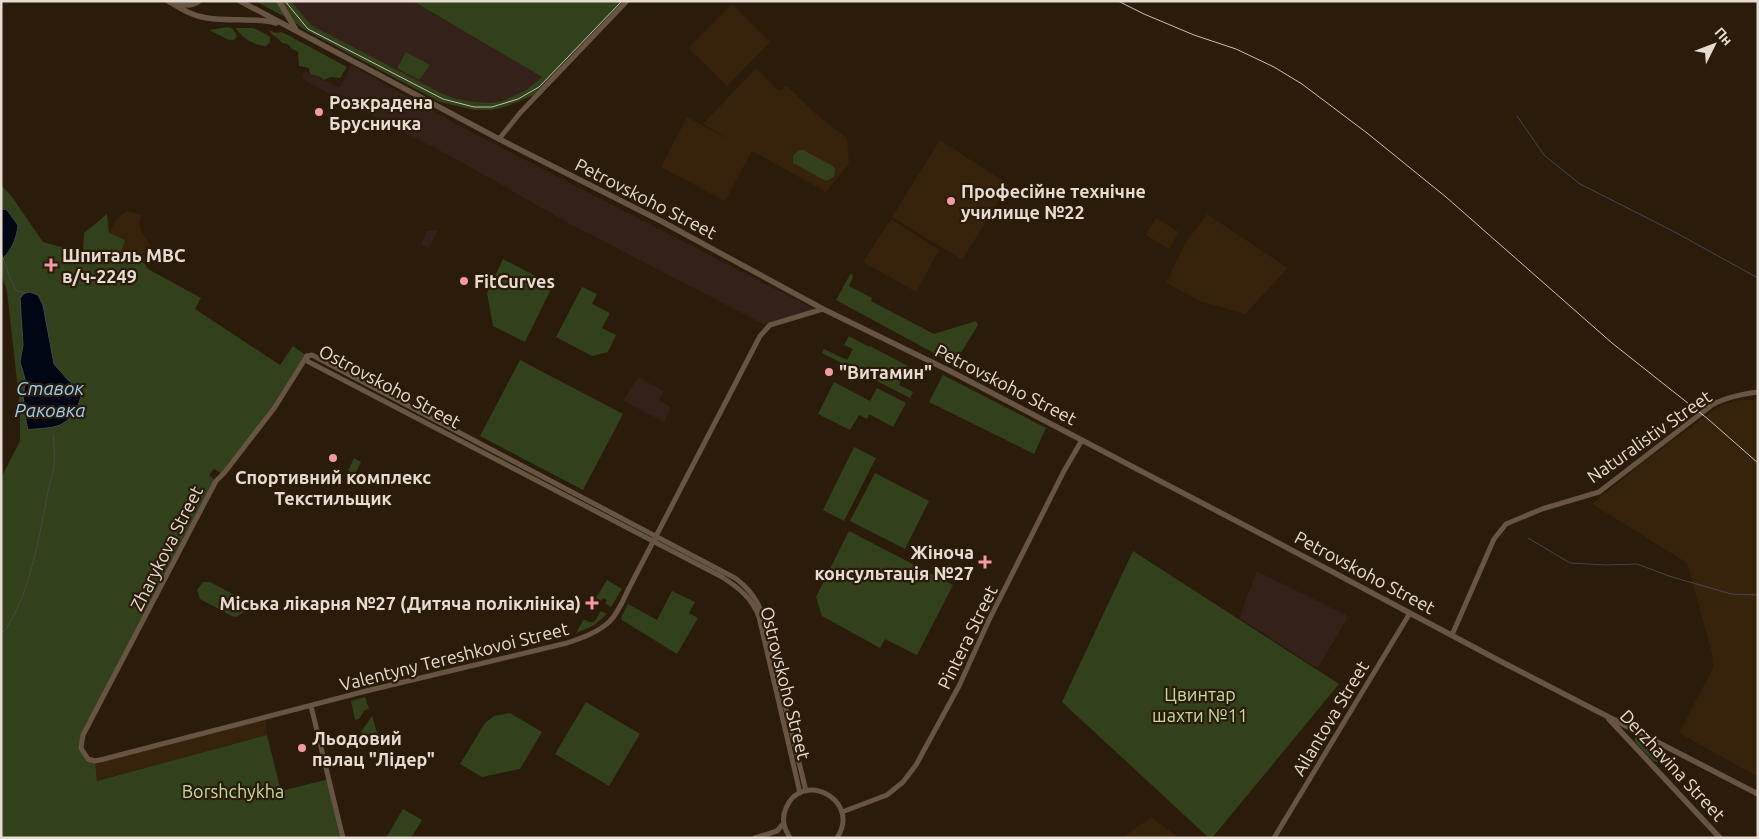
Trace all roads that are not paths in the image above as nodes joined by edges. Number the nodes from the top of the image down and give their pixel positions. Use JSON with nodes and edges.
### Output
{"nodes":[{"id":1,"x":168,"y":1,"type":"edge"},
{"id":2,"x":172,"y":1,"type":"edge"},
{"id":3,"x":199,"y":1,"type":"edge"},
{"id":4,"x":240,"y":1,"type":"edge"},
{"id":5,"x":279,"y":1,"type":"edge"},
{"id":6,"x":627,"y":1,"type":"edge"},
{"id":7,"x":296,"y":30,"type":"junction"},
{"id":8,"x":499,"y":139,"type":"junction"},
{"id":9,"x":823,"y":308,"type":"junction"},
{"id":10,"x":307,"y":356,"type":"joint"},
{"id":11,"x":1758,"y":392,"type":"edge"},
{"id":12,"x":1082,"y":440,"type":"junction"},
{"id":13,"x":655,"y":539,"type":"junction"},
{"id":14,"x":1410,"y":613,"type":"junction"},
{"id":15,"x":1452,"y":636,"type":"junction"},
{"id":16,"x":312,"y":706,"type":"junction"},
{"id":17,"x":783,"y":706,"type":"junction"},
{"id":18,"x":1604,"y":714,"type":"junction"},
{"id":19,"x":95,"y":761,"type":"joint"},
{"id":20,"x":806,"y":791,"type":"junction"},
{"id":21,"x":800,"y":793,"type":"junction"},
{"id":22,"x":1758,"y":794,"type":"edge"},
{"id":23,"x":842,"y":812,"type":"junction"},
{"id":24,"x":784,"y":824,"type":"junction"},
{"id":25,"x":343,"y":838,"type":"edge"},
{"id":26,"x":755,"y":838,"type":"edge"},
{"id":27,"x":790,"y":838,"type":"edge"},
{"id":28,"x":837,"y":838,"type":"edge"},
{"id":29,"x":1274,"y":838,"type":"edge"},
{"id":30,"x":1720,"y":838,"type":"edge"}],
"edges":[{"from":1,"to":7,"type":"main road"},
{"from":2,"to":3,"type":"main road"},
{"from":4,"to":7,"type":"main road","name":"Petrovskoho Street"},
{"from":5,"to":7,"type":"main road"},
{"from":6,"to":8,"type":"street"},
{"from":7,"to":8,"type":"main road","name":"Petrovskoho Street"},
{"from":8,"to":9,"type":"main road","name":"Petrovskoho Street"},
{"from":9,"to":12,"type":"main road","name":"Petrovskoho Street"},
{"from":9,"to":13,"type":"street","name":"Valentyny Tereshkovoi Street"},
{"from":10,"to":13,"type":"street","name":"Ostrovskoho Street"},
{"from":10,"to":19,"type":"street","name":"Zharykova Street"},
{"from":11,"to":15,"type":"street","name":"Naturalistiv Street"},
{"from":12,"to":14,"type":"main road","name":"Petrovskoho Street"},
{"from":12,"to":23,"type":"street","name":"Pintera Street"},
{"from":13,"to":16,"type":"street","name":"Valentyny Tereshkovoi Street"},
{"from":13,"to":17,"type":"street","name":"Ostrovskoho Street"},
{"from":14,"to":15,"type":"main road","name":"Petrovskoho Street"},
{"from":14,"to":29,"type":"street","name":"Ailantova Street"},
{"from":15,"to":18,"type":"main road","name":"Petrovskoho Street"},
{"from":16,"to":19,"type":"street","name":"Valentyny Tereshkovoi Street"},
{"from":16,"to":25,"type":"street"},
{"from":17,"to":20,"type":"street","name":"Ostrovskoho Street"},
{"from":17,"to":21,"type":"street","name":"Ostrovskoho Street"},
{"from":18,"to":22,"type":"main road","name":"Petrovskoho Street"},
{"from":18,"to":30,"type":"main road","name":"Derzhavina Street"},
{"from":20,"to":21,"type":"street"},
{"from":20,"to":23,"type":"street"},
{"from":21,"to":24,"type":"street"},
{"from":23,"to":28,"type":"street"},
{"from":24,"to":26,"type":"street"},
{"from":24,"to":27,"type":"street"}]}
